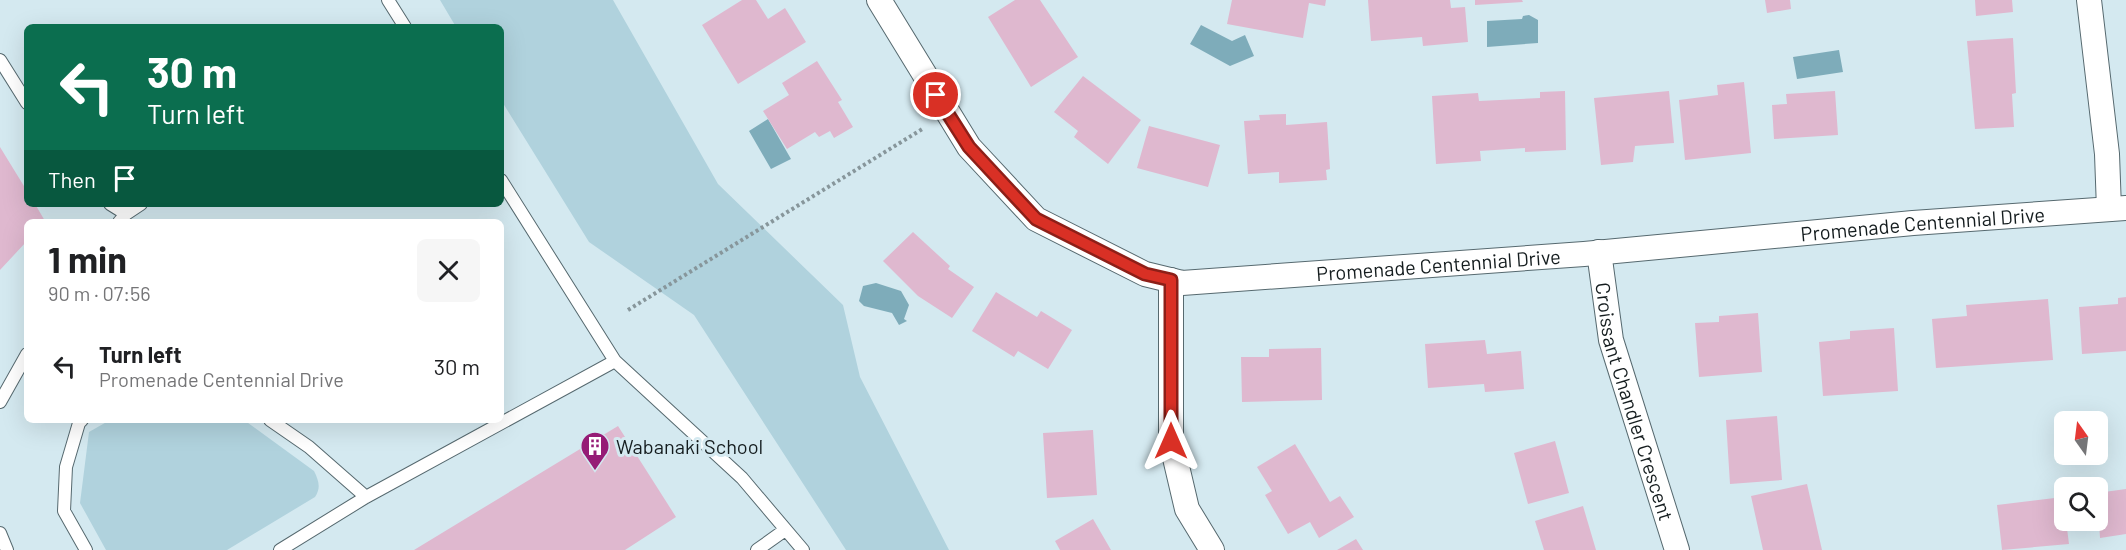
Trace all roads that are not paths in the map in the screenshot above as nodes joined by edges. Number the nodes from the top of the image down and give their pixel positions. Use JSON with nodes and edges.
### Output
{"nodes":[{"id":1,"x":388,"y":0,"type":"edge"},
{"id":2,"x":879,"y":0,"type":"edge"},
{"id":3,"x":2089,"y":0,"type":"edge"},
{"id":4,"x":403,"y":24,"type":"edge"},
{"id":5,"x":0,"y":60,"type":"edge"},
{"id":6,"x":24,"y":98,"type":"edge"},
{"id":7,"x":504,"y":185,"type":"edge"},
{"id":8,"x":113,"y":207,"type":"edge"},
{"id":9,"x":137,"y":207,"type":"edge"},
{"id":10,"x":2118,"y":209,"type":"edge"},
{"id":11,"x":123,"y":218,"type":"edge"},
{"id":12,"x":1599,"y":252,"type":"junction"},
{"id":13,"x":1171,"y":280,"type":"junction"},
{"id":14,"x":24,"y":359,"type":"edge"},
{"id":15,"x":615,"y":362,"type":"junction"},
{"id":16,"x":0,"y":402,"type":"edge"},
{"id":17,"x":504,"y":422,"type":"edge"},
{"id":18,"x":78,"y":423,"type":"edge"},
{"id":19,"x":274,"y":423,"type":"edge"},
{"id":20,"x":502,"y":423,"type":"edge"},
{"id":21,"x":366,"y":497,"type":"junction"},
{"id":22,"x":785,"y":530,"type":"junction"},
{"id":23,"x":0,"y":533,"type":"edge"},
{"id":24,"x":7,"y":550,"type":"edge"},
{"id":25,"x":86,"y":550,"type":"edge"},
{"id":26,"x":280,"y":550,"type":"edge"},
{"id":27,"x":757,"y":550,"type":"edge"},
{"id":28,"x":802,"y":550,"type":"edge"},
{"id":29,"x":1212,"y":550,"type":"edge"},
{"id":30,"x":1677,"y":550,"type":"edge"}],
"edges":[{"from":1,"to":4,"type":"lane"},
{"from":2,"to":13,"type":"street","name":"Promenade Centennial Drive"},
{"from":3,"to":10,"type":"street"},
{"from":5,"to":6,"type":"lane"},
{"from":7,"to":15,"type":"lane"},
{"from":8,"to":11,"type":"lane"},
{"from":9,"to":11,"type":"lane"},
{"from":10,"to":12,"type":"street","name":"Promenade Centennial Drive"},
{"from":12,"to":13,"type":"street","name":"Promenade Centennial Drive"},
{"from":12,"to":30,"type":"street","name":"Croissant Chandler Crescent"},
{"from":13,"to":29,"type":"street"},
{"from":14,"to":16,"type":"lane"},
{"from":15,"to":17,"type":"lane"},
{"from":15,"to":22,"type":"lane"},
{"from":18,"to":25,"type":"lane"},
{"from":19,"to":21,"type":"lane"},
{"from":20,"to":21,"type":"lane"},
{"from":21,"to":26,"type":"lane"},
{"from":22,"to":27,"type":"lane"},
{"from":22,"to":28,"type":"lane"},
{"from":23,"to":24,"type":"lane"}]}
